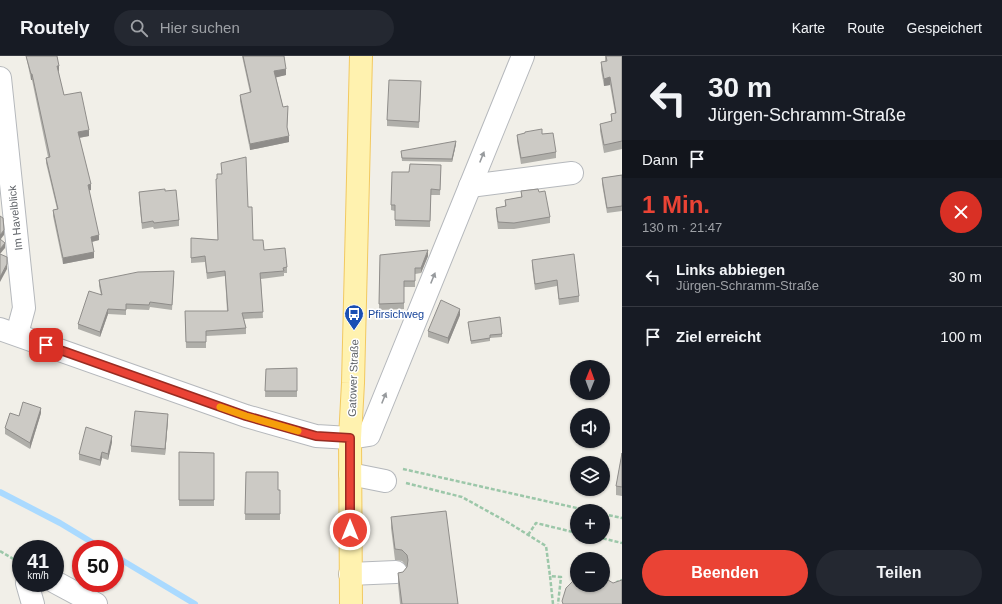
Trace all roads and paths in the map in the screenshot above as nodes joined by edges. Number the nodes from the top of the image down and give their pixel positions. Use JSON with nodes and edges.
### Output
{"nodes":[{"id":1,"x":361,"y":56,"type":"edge"},
{"id":2,"x":523,"y":56,"type":"edge"},
{"id":3,"x":0,"y":78,"type":"edge"},
{"id":4,"x":572,"y":173,"type":"dead end"},
{"id":5,"x":470,"y":186,"type":"junction"},
{"id":6,"x":9,"y":332,"type":"edge"},
{"id":7,"x":350,"y":438,"type":"junction"},
{"id":8,"x":350,"y":474,"type":"junction"},
{"id":9,"x":394,"y":477,"type":"junction"},
{"id":10,"x":570,"y":508,"type":"edge"},
{"id":11,"x":610,"y":515,"type":"edge"},
{"id":12,"x":622,"y":518,"type":"edge"},
{"id":13,"x":570,"y":531,"type":"edge"},
{"id":14,"x":528,"y":535,"type":"junction"},
{"id":15,"x":610,"y":540,"type":"edge"},
{"id":16,"x":622,"y":543,"type":"edge"},
{"id":17,"x":0,"y":551,"type":"edge"},
{"id":18,"x":12,"y":558,"type":"edge"},
{"id":19,"x":396,"y":572,"type":"dead end"},
{"id":20,"x":350,"y":574,"type":"junction"},
{"id":21,"x":550,"y":576,"type":"junction"},
{"id":22,"x":622,"y":580,"type":"edge"},
{"id":23,"x":618,"y":586,"type":"edge"},
{"id":24,"x":64,"y":587,"type":"edge"},
{"id":25,"x":30,"y":592,"type":"edge"},
{"id":26,"x":33,"y":604,"type":"edge"},
{"id":27,"x":96,"y":604,"type":"edge"},
{"id":28,"x":351,"y":604,"type":"edge"},
{"id":29,"x":553,"y":604,"type":"edge"},
{"id":30,"x":558,"y":604,"type":"edge"}],
"edges":[{"from":1,"to":7,"type":"main road","name":"Gatower Straße"},
{"from":5,"to":2,"type":"street","one_way":true},
{"from":3,"to":6,"type":"street","name":"Im Havelblick"},
{"from":4,"to":5,"type":"street"},
{"from":7,"to":5,"type":"street","one_way":true},
{"from":6,"to":7,"type":"street"},
{"from":7,"to":8,"type":"main road","name":"Gatower Straße"},
{"from":8,"to":9,"type":"street"},
{"from":8,"to":20,"type":"main road","name":"Gatower Straße"},
{"from":9,"to":10,"type":"path"},
{"from":9,"to":14,"type":"path"},
{"from":11,"to":12,"type":"path"},
{"from":13,"to":14,"type":"path"},
{"from":14,"to":21,"type":"path"},
{"from":15,"to":16,"type":"path"},
{"from":17,"to":18,"type":"path"},
{"from":19,"to":20,"type":"street"},
{"from":20,"to":28,"type":"main road","name":"Gatower Straße"},
{"from":21,"to":29,"type":"path"},
{"from":21,"to":30,"type":"path"},
{"from":22,"to":23,"type":"path"},
{"from":24,"to":27,"type":"street"},
{"from":25,"to":26,"type":"street"}]}
